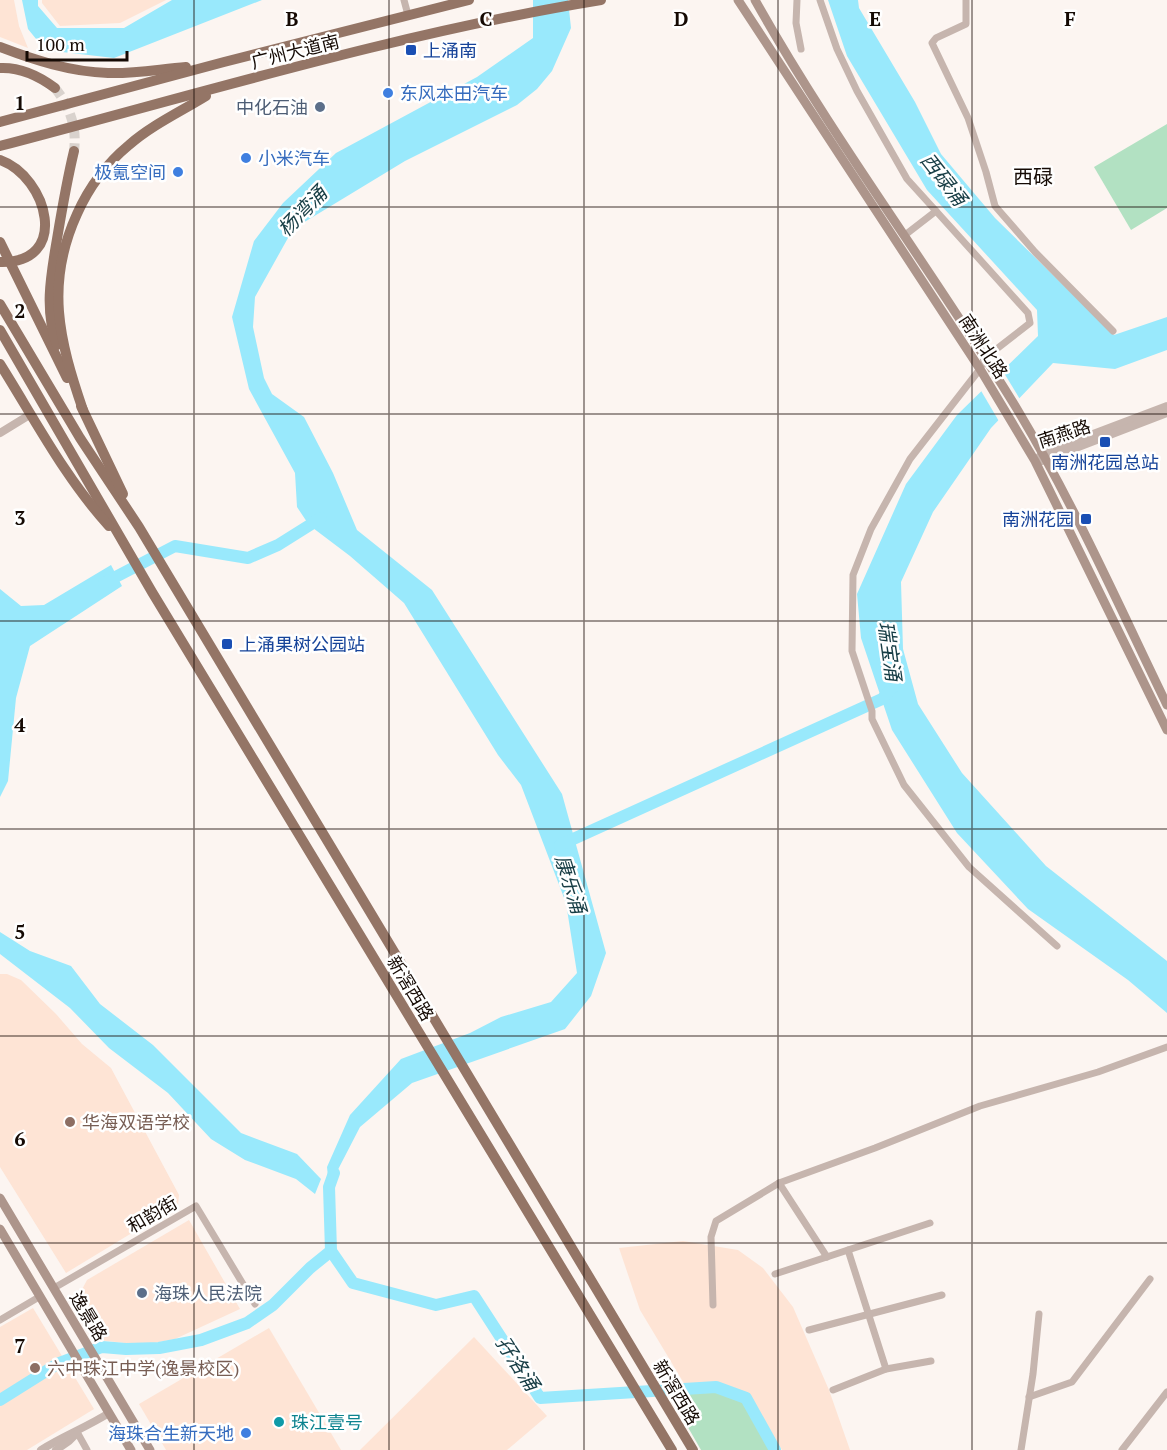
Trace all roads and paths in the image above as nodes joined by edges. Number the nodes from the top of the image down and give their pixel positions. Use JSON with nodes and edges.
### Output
{"nodes":[{"id":1,"x":404,"y":0,"type":"edge"},
{"id":2,"x":469,"y":0,"type":"edge"},
{"id":3,"x":601,"y":0,"type":"edge"},
{"id":4,"x":738,"y":0,"type":"edge"},
{"id":5,"x":755,"y":0,"type":"edge"},
{"id":6,"x":797,"y":0,"type":"edge"},
{"id":7,"x":820,"y":0,"type":"edge"},
{"id":8,"x":966,"y":0,"type":"edge"},
{"id":9,"x":408,"y":15,"type":"junction"},
{"id":10,"x":0,"y":47,"type":"edge"},
{"id":11,"x":801,"y":49,"type":"dead end"},
{"id":12,"x":213,"y":64,"type":"junction"},
{"id":13,"x":0,"y":68,"type":"edge"},
{"id":14,"x":220,"y":87,"type":"junction"},
{"id":15,"x":55,"y":88,"type":"tunnel mouth"},
{"id":16,"x":0,"y":122,"type":"edge"},
{"id":17,"x":0,"y":146,"type":"edge"},
{"id":18,"x":74,"y":151,"type":"tunnel mouth"},
{"id":19,"x":0,"y":160,"type":"edge"},
{"id":20,"x":936,"y":211,"type":"junction"},
{"id":21,"x":904,"y":235,"type":"junction"},
{"id":22,"x":0,"y":242,"type":"edge"},
{"id":23,"x":3,"y":257,"type":"edge"},
{"id":24,"x":0,"y":304,"type":"edge"},
{"id":25,"x":0,"y":330,"type":"edge"},
{"id":26,"x":1113,"y":331,"type":"dead end"},
{"id":27,"x":985,"y":358,"type":"junction"},
{"id":28,"x":0,"y":364,"type":"edge"},
{"id":29,"x":983,"y":373,"type":"junction"},
{"id":30,"x":1167,"y":405,"type":"edge"},
{"id":31,"x":83,"y":410,"type":"junction"},
{"id":32,"x":1167,"y":413,"type":"edge"},
{"id":33,"x":31,"y":414,"type":"junction"},
{"id":34,"x":0,"y":433,"type":"edge"},
{"id":35,"x":1045,"y":456,"type":"junction"},
{"id":36,"x":1035,"y":461,"type":"junction"},
{"id":37,"x":139,"y":527,"type":"junction"},
{"id":38,"x":123,"y":541,"type":"junction"},
{"id":39,"x":1167,"y":705,"type":"edge"},
{"id":40,"x":1167,"y":730,"type":"edge"},
{"id":41,"x":1057,"y":946,"type":"dead end"},
{"id":42,"x":1167,"y":1047,"type":"edge"},
{"id":43,"x":779,"y":1183,"type":"junction"},
{"id":44,"x":0,"y":1198,"type":"edge"},
{"id":45,"x":930,"y":1222,"type":"dead end"},
{"id":46,"x":0,"y":1229,"type":"edge"},
{"id":47,"x":848,"y":1250,"type":"junction"},
{"id":48,"x":827,"y":1257,"type":"junction"},
{"id":49,"x":776,"y":1274,"type":"dead end"},
{"id":50,"x":1150,"y":1279,"type":"dead end"},
{"id":51,"x":54,"y":1288,"type":"junction"},
{"id":52,"x":942,"y":1295,"type":"dead end"},
{"id":53,"x":39,"y":1297,"type":"junction"},
{"id":54,"x":255,"y":1304,"type":"dead end"},
{"id":55,"x":713,"y":1305,"type":"dead end"},
{"id":56,"x":868,"y":1314,"type":"junction"},
{"id":57,"x":1039,"y":1314,"type":"dead end"},
{"id":58,"x":0,"y":1320,"type":"edge"},
{"id":59,"x":809,"y":1330,"type":"dead end"},
{"id":60,"x":931,"y":1361,"type":"dead end"},
{"id":61,"x":886,"y":1370,"type":"junction"},
{"id":62,"x":833,"y":1390,"type":"dead end"},
{"id":63,"x":1167,"y":1392,"type":"edge"},
{"id":64,"x":1029,"y":1397,"type":"junction"},
{"id":65,"x":109,"y":1413,"type":"junction"},
{"id":66,"x":77,"y":1432,"type":"junction"},
{"id":67,"x":41,"y":1450,"type":"edge"},
{"id":68,"x":56,"y":1450,"type":"edge"},
{"id":69,"x":87,"y":1450,"type":"edge"},
{"id":70,"x":131,"y":1450,"type":"edge"},
{"id":71,"x":150,"y":1450,"type":"edge"},
{"id":72,"x":672,"y":1450,"type":"edge"},
{"id":73,"x":693,"y":1450,"type":"edge"},
{"id":74,"x":1021,"y":1450,"type":"edge"},
{"id":75,"x":1122,"y":1450,"type":"edge"}],
"edges":[{"from":1,"to":9,"type":"street"},
{"from":2,"to":9,"type":"highway","name":"广州大道南"},
{"from":3,"to":14,"type":"highway","name":"广州大道南"},
{"from":4,"to":29,"type":"main road","name":"南洲北路"},
{"from":5,"to":21,"type":"main road","name":"南洲北路"},
{"from":6,"to":11,"type":"street"},
{"from":7,"to":20,"type":"street"},
{"from":8,"to":26,"type":"street"},
{"from":9,"to":12,"type":"highway","name":"广州大道南"},
{"from":10,"to":12,"type":"highway"},
{"from":12,"to":16,"type":"highway","name":"广州大道南"},
{"from":13,"to":15,"type":"highway"},
{"from":14,"to":17,"type":"highway","name":"广州大道南"},
{"from":14,"to":31,"type":"highway"},
{"from":18,"to":31,"type":"highway"},
{"from":19,"to":23,"type":"highway"},
{"from":20,"to":21,"type":"street"},
{"from":20,"to":27,"type":"street"},
{"from":21,"to":27,"type":"main road","name":"南洲北路"},
{"from":22,"to":23,"type":"highway"},
{"from":23,"to":31,"type":"highway"},
{"from":24,"to":37,"type":"highway"},
{"from":25,"to":38,"type":"highway"},
{"from":27,"to":29,"type":"street"},
{"from":27,"to":35,"type":"main road","name":"南洲北路"},
{"from":28,"to":33,"type":"highway"},
{"from":29,"to":36,"type":"main road","name":"南洲北路"},
{"from":29,"to":41,"type":"street"},
{"from":30,"to":35,"type":"street","name":"南燕路"},
{"from":31,"to":37,"type":"highway"},
{"from":32,"to":35,"type":"street","name":"南燕路"},
{"from":33,"to":34,"type":"street"},
{"from":33,"to":38,"type":"highway"},
{"from":35,"to":36,"type":"street","name":"南燕路"},
{"from":35,"to":39,"type":"main road","name":"南洲北路"},
{"from":36,"to":40,"type":"main road","name":"南洲北路"},
{"from":37,"to":73,"type":"highway","name":"新滘西路"},
{"from":38,"to":72,"type":"highway","name":"新滘西路"},
{"from":42,"to":43,"type":"street"},
{"from":43,"to":48,"type":"street"},
{"from":43,"to":55,"type":"street"},
{"from":44,"to":51,"type":"main road","name":"逸景路"},
{"from":45,"to":47,"type":"street"},
{"from":46,"to":53,"type":"main road","name":"逸景路"},
{"from":47,"to":48,"type":"street"},
{"from":47,"to":56,"type":"street"},
{"from":48,"to":49,"type":"street"},
{"from":50,"to":64,"type":"street"},
{"from":51,"to":54,"type":"street","name":"和韵街"},
{"from":51,"to":71,"type":"main road","name":"逸景路"},
{"from":52,"to":56,"type":"street"},
{"from":53,"to":58,"type":"street"},
{"from":53,"to":65,"type":"main road","name":"逸景路"},
{"from":56,"to":59,"type":"street"},
{"from":56,"to":61,"type":"street"},
{"from":57,"to":64,"type":"street"},
{"from":60,"to":61,"type":"street"},
{"from":61,"to":62,"type":"street"},
{"from":63,"to":75,"type":"street"},
{"from":64,"to":74,"type":"street"},
{"from":65,"to":66,"type":"street"},
{"from":65,"to":70,"type":"main road","name":"逸景路"},
{"from":66,"to":67,"type":"street"},
{"from":66,"to":68,"type":"street"},
{"from":66,"to":69,"type":"street"}]}
